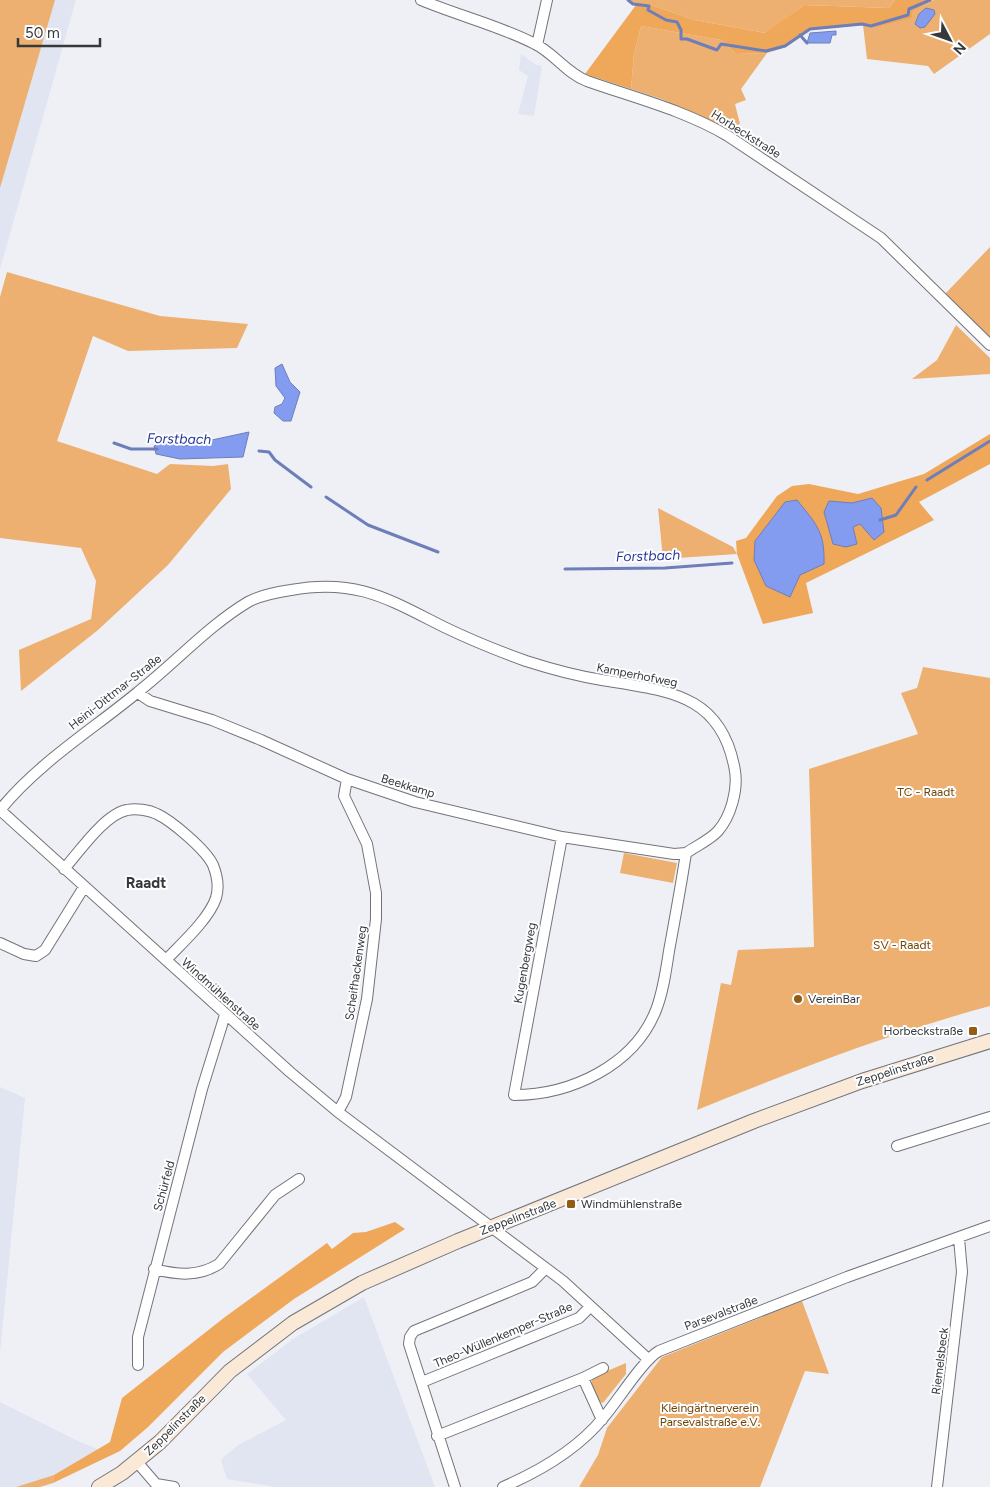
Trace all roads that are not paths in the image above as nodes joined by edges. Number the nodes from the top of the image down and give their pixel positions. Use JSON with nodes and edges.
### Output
{"nodes":[{"id":1,"x":421,"y":0,"type":"edge"},
{"id":2,"x":547,"y":0,"type":"edge"},
{"id":3,"x":537,"y":45,"type":"junction"},
{"id":4,"x":990,"y":345,"type":"edge"},
{"id":5,"x":251,"y":600,"type":"joint"},
{"id":6,"x":138,"y":693,"type":"junction"},
{"id":7,"x":347,"y":779,"type":"junction"},
{"id":8,"x":0,"y":810,"type":"edge"},
{"id":9,"x":562,"y":837,"type":"junction"},
{"id":10,"x":686,"y":853,"type":"junction"},
{"id":11,"x":64,"y":868,"type":"junction"},
{"id":12,"x":84,"y":887,"type":"junction"},
{"id":13,"x":0,"y":943,"type":"edge"},
{"id":14,"x":166,"y":960,"type":"junction"},
{"id":15,"x":225,"y":1015,"type":"junction"},
{"id":16,"x":990,"y":1041,"type":"edge"},
{"id":17,"x":338,"y":1112,"type":"junction"},
{"id":18,"x":990,"y":1116,"type":"edge"},
{"id":19,"x":897,"y":1146,"type":"dead end"},
{"id":20,"x":298,"y":1180,"type":"dead end"},
{"id":21,"x":990,"y":1226,"type":"edge"},
{"id":22,"x":493,"y":1227,"type":"junction"},
{"id":23,"x":959,"y":1238,"type":"junction"},
{"id":24,"x":154,"y":1269,"type":"junction"},
{"id":25,"x":545,"y":1269,"type":"junction"},
{"id":26,"x":590,"y":1307,"type":"junction"},
{"id":27,"x":648,"y":1359,"type":"junction"},
{"id":28,"x":138,"y":1365,"type":"dead end"},
{"id":29,"x":603,"y":1368,"type":"dead end"},
{"id":30,"x":583,"y":1378,"type":"junction"},
{"id":31,"x":422,"y":1382,"type":"junction"},
{"id":32,"x":602,"y":1420,"type":"junction"},
{"id":33,"x":437,"y":1436,"type":"junction"},
{"id":34,"x":137,"y":1462,"type":"junction"},
{"id":35,"x":162,"y":1486,"type":"edge"},
{"id":36,"x":99,"y":1487,"type":"edge"},
{"id":37,"x":174,"y":1487,"type":"edge"},
{"id":38,"x":455,"y":1487,"type":"edge"},
{"id":39,"x":503,"y":1487,"type":"edge"},
{"id":40,"x":937,"y":1487,"type":"edge"}],
"edges":[{"from":1,"to":3,"type":"street","name":"Horbeckstraße"},
{"from":2,"to":3,"type":"street"},
{"from":3,"to":4,"type":"street","name":"Horbeckstraße"},
{"from":5,"to":6,"type":"street","name":"Heini-Dittmar-Straße"},
{"from":5,"to":10,"type":"street","name":"Kamperhofweg"},
{"from":6,"to":7,"type":"street","name":"Beekkamp"},
{"from":6,"to":8,"type":"street","name":"Heini-Dittmar-Straße"},
{"from":7,"to":9,"type":"street","name":"Beekkamp"},
{"from":7,"to":17,"type":"street","name":"Scheifhackenweg"},
{"from":8,"to":11,"type":"street","name":"Windmühlenstraße"},
{"from":9,"to":10,"type":"street","name":"Beekkamp"},
{"from":9,"to":10,"type":"street","name":"Kugenbergweg"},
{"from":11,"to":12,"type":"street","name":"Windmühlenstraße"},
{"from":11,"to":14,"type":"street"},
{"from":12,"to":13,"type":"street"},
{"from":12,"to":14,"type":"street","name":"Windmühlenstraße"},
{"from":14,"to":15,"type":"street","name":"Windmühlenstraße"},
{"from":15,"to":17,"type":"street","name":"Windmühlenstraße"},
{"from":15,"to":24,"type":"street","name":"Schürfeld"},
{"from":16,"to":22,"type":"main road","name":"Zeppelinstraße"},
{"from":17,"to":22,"type":"street","name":"Windmühlenstraße"},
{"from":18,"to":19,"type":"street"},
{"from":20,"to":24,"type":"street"},
{"from":21,"to":23,"type":"street","name":"Parsevalstraße"},
{"from":22,"to":25,"type":"street","name":"Windmühlenstraße"},
{"from":22,"to":34,"type":"main road","name":"Zeppelinstraße"},
{"from":23,"to":27,"type":"street","name":"Parsevalstraße"},
{"from":23,"to":40,"type":"street","name":"Riemelsbeck"},
{"from":24,"to":28,"type":"street","name":"Schürfeld"},
{"from":25,"to":26,"type":"street","name":"Windmühlenstraße"},
{"from":25,"to":31,"type":"street","name":"Theo-Wüllenkemper-Straße"},
{"from":26,"to":27,"type":"street","name":"Windmühlenstraße"},
{"from":26,"to":31,"type":"street","name":"Theo-Wüllenkemper-Straße"},
{"from":27,"to":32,"type":"street","name":"Parsevalstraße"},
{"from":29,"to":30,"type":"street"},
{"from":30,"to":32,"type":"street"},
{"from":30,"to":33,"type":"street"},
{"from":31,"to":33,"type":"street","name":"Theo-Wüllenkemper-Straße"},
{"from":32,"to":39,"type":"street","name":"Parsevalstraße"},
{"from":33,"to":38,"type":"street","name":"Theo-Wüllenkemper-Straße"},
{"from":34,"to":35,"type":"street"},
{"from":34,"to":36,"type":"main road","name":"Zeppelinstraße"},
{"from":35,"to":37,"type":"street"}]}
